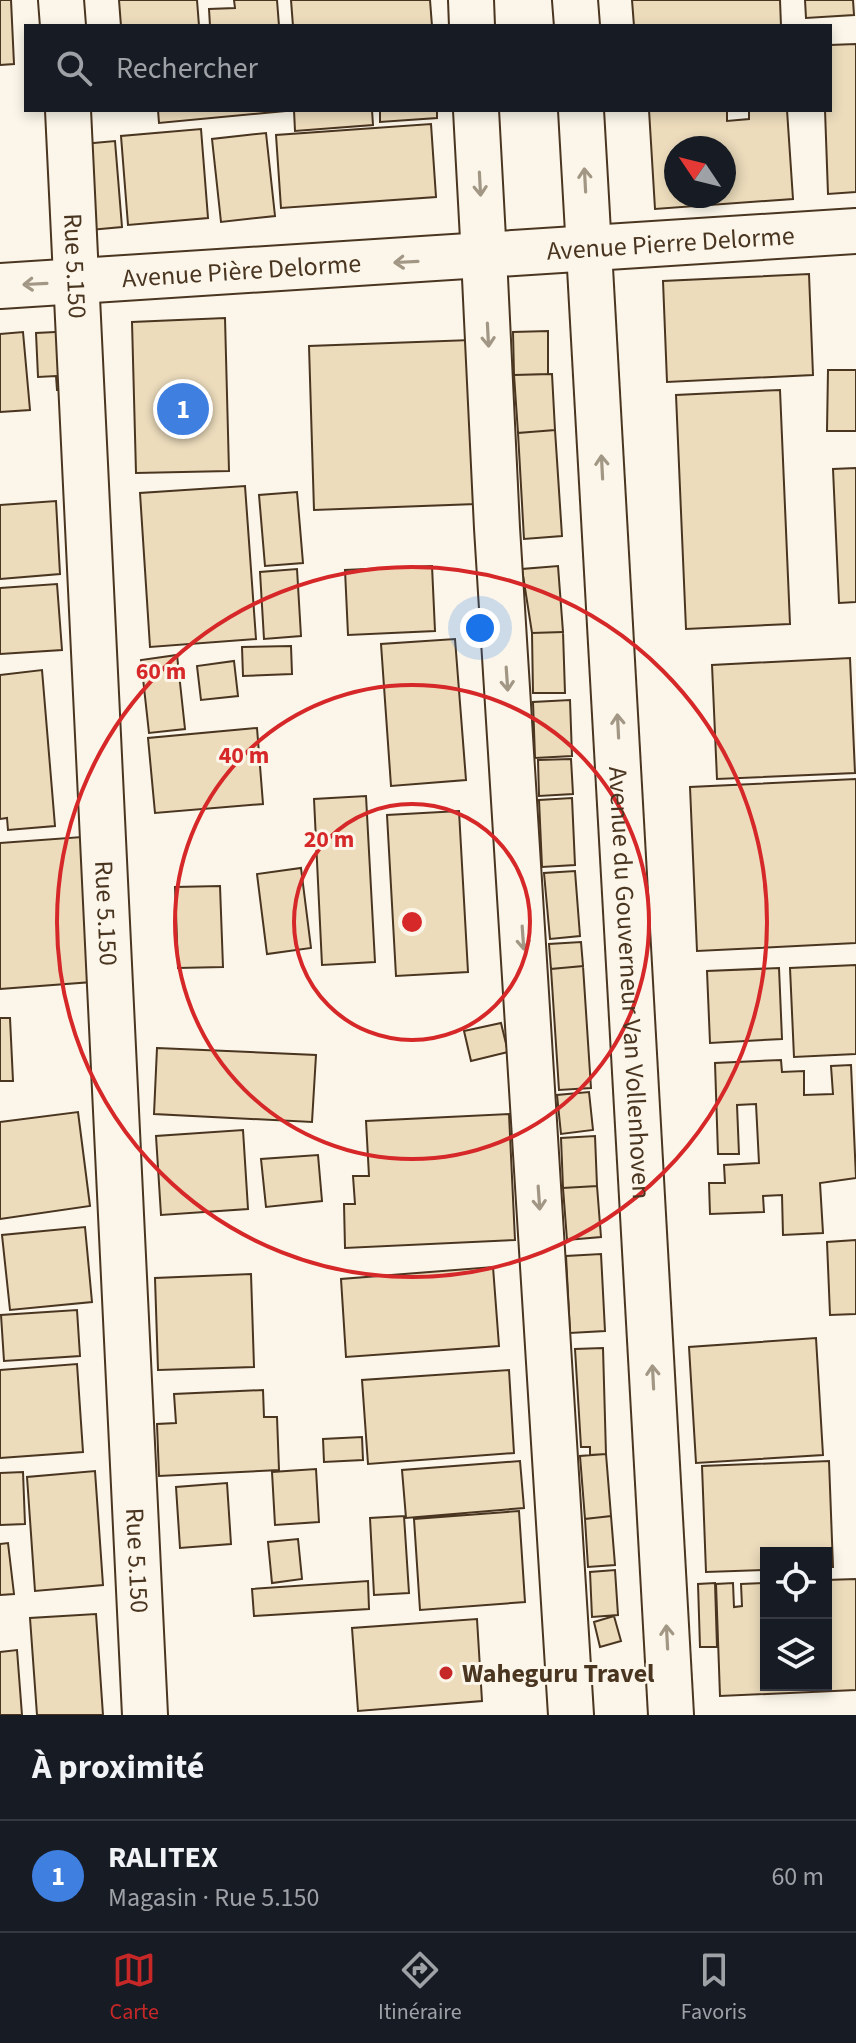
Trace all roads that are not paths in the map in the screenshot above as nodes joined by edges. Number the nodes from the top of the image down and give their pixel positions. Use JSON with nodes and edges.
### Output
{"nodes":[{"id":1,"x":61,"y":0,"type":"edge"},
{"id":2,"x":471,"y":0,"type":"edge"},
{"id":3,"x":575,"y":0,"type":"edge"},
{"id":4,"x":63,"y":24,"type":"edge"},
{"id":5,"x":472,"y":24,"type":"edge"},
{"id":6,"x":577,"y":24,"type":"edge"},
{"id":7,"x":68,"y":112,"type":"edge"},
{"id":8,"x":476,"y":112,"type":"edge"},
{"id":9,"x":581,"y":112,"type":"edge"},
{"id":10,"x":856,"y":231,"type":"edge"},
{"id":11,"x":589,"y":250,"type":"junction"},
{"id":12,"x":484,"y":257,"type":"junction"},
{"id":13,"x":77,"y":281,"type":"junction"},
{"id":14,"x":0,"y":286,"type":"edge"},
{"id":15,"x":145,"y":1715,"type":"edge"},
{"id":16,"x":571,"y":1715,"type":"edge"},
{"id":17,"x":671,"y":1715,"type":"edge"}],
"edges":[{"from":1,"to":4,"type":"main road"},
{"from":2,"to":5,"type":"main road"},
{"from":3,"to":6,"type":"main road"},
{"from":7,"to":13,"type":"main road","name":"Rue 5.150"},
{"from":8,"to":12,"type":"main road","one_way":true},
{"from":11,"to":9,"type":"main road","name":"Avenue du Gouverneur Van Vollenhoven","one_way":true},
{"from":10,"to":11,"type":"main road","name":"Avenue Pierre Delorme"},
{"from":11,"to":12,"type":"main road","name":"Avenue Pierre Delorme"},
{"from":17,"to":11,"type":"main road","name":"Avenue du Gouverneur Van Vollenhoven","one_way":true},
{"from":12,"to":13,"type":"main road","name":"Avenue Pière Delorme","one_way":true},
{"from":12,"to":16,"type":"main road","one_way":true},
{"from":13,"to":14,"type":"main road","name":"Avenue Pière Delorme","one_way":true},
{"from":13,"to":15,"type":"main road","name":"Rue 5.150"}]}
